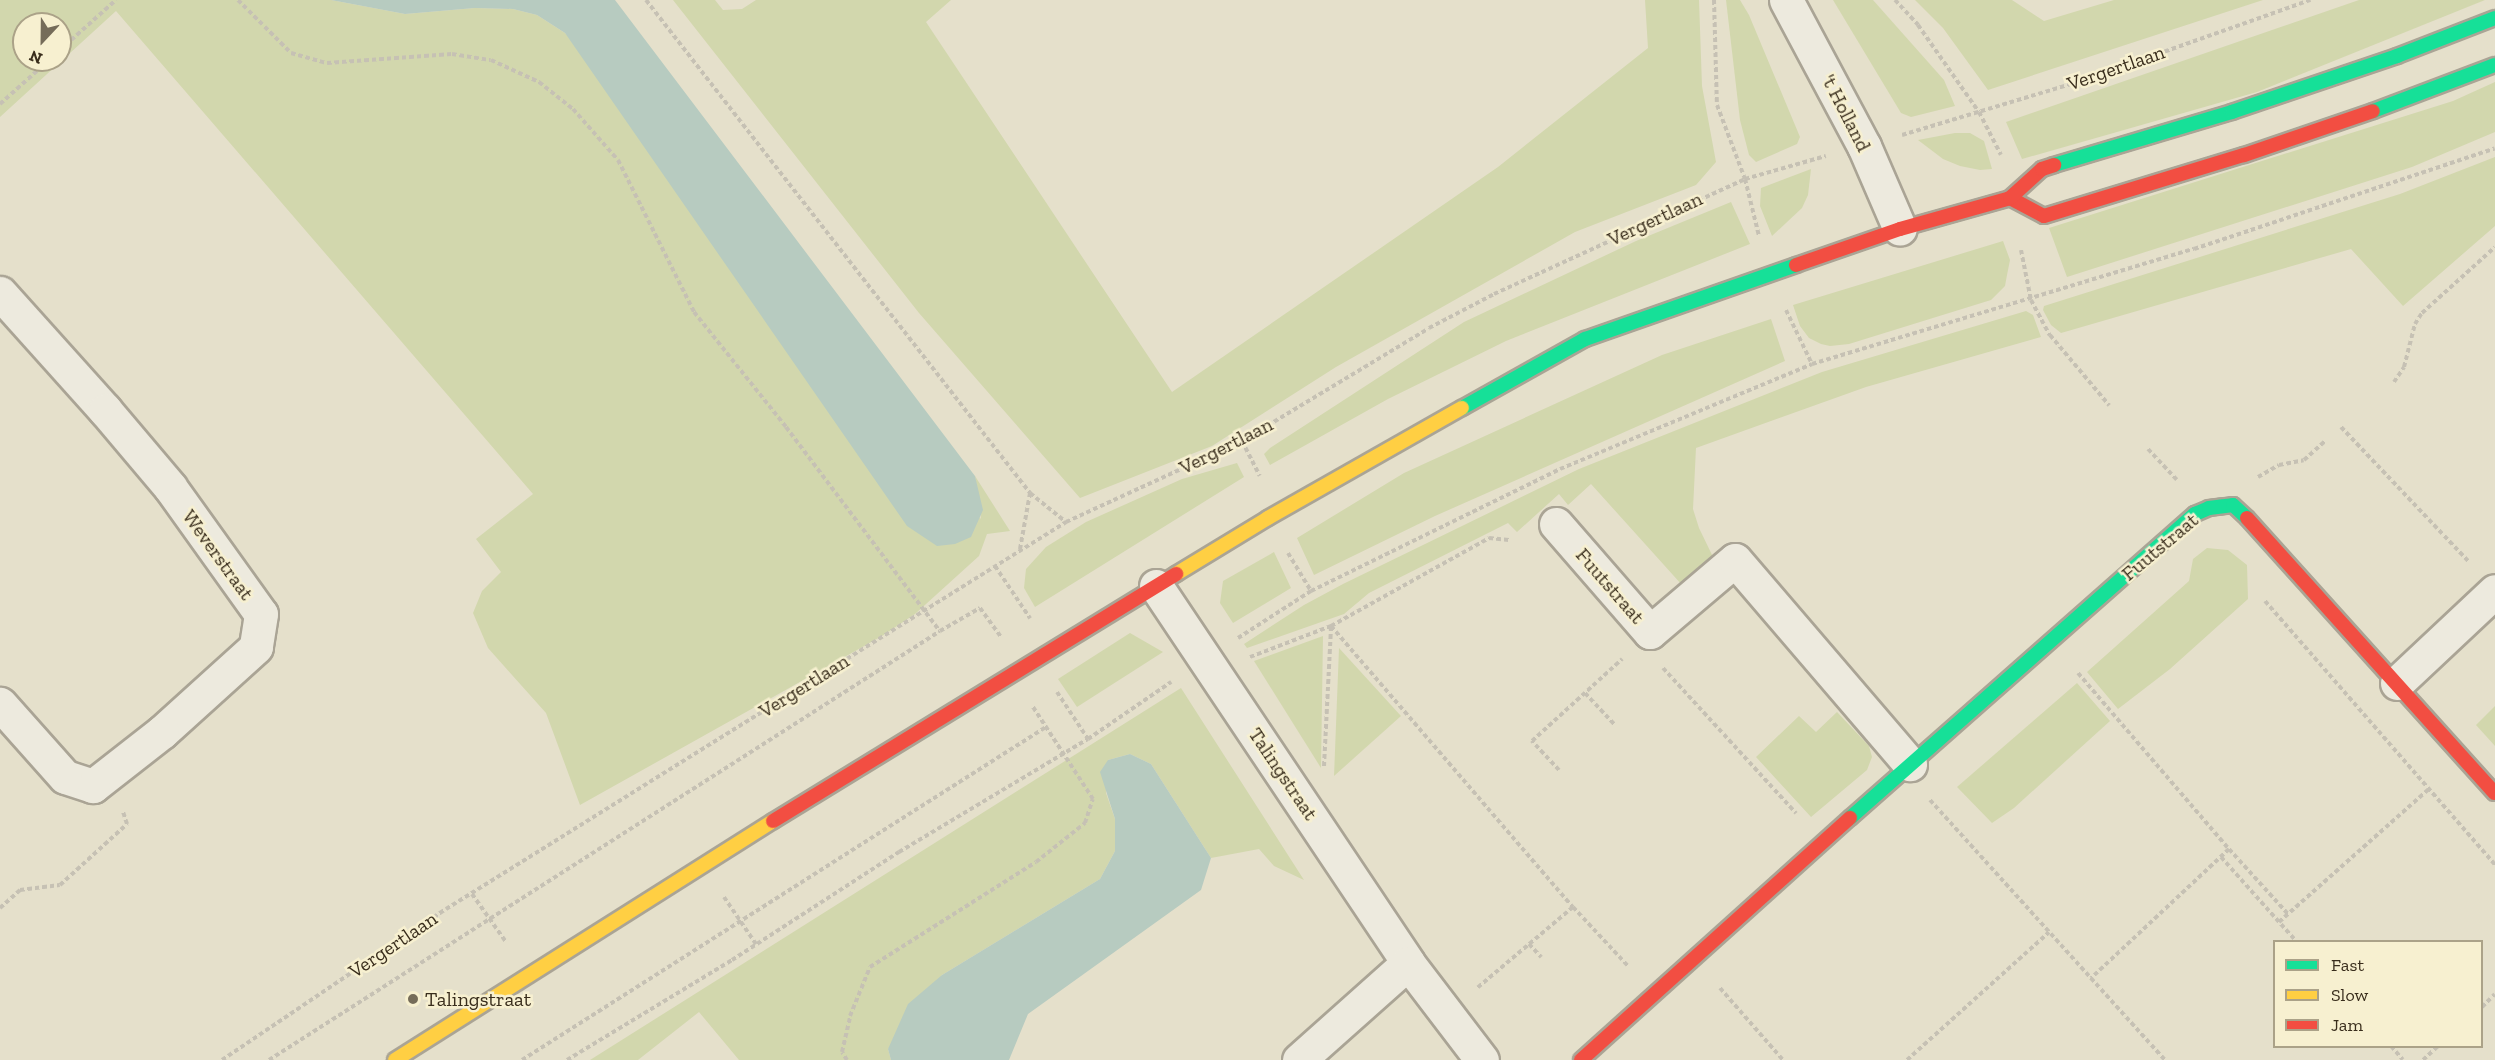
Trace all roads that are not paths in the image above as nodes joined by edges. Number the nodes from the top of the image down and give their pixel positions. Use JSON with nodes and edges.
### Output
{"nodes":[{"id":1,"x":1786,"y":0,"type":"edge"},
{"id":2,"x":2495,"y":18,"type":"edge"},
{"id":3,"x":2495,"y":65,"type":"edge"},
{"id":4,"x":2010,"y":198,"type":"junction"},
{"id":5,"x":1899,"y":230,"type":"junction"},
{"id":6,"x":0,"y":293,"type":"edge"},
{"id":7,"x":1556,"y":524,"type":"dead end"},
{"id":8,"x":1156,"y":586,"type":"junction"},
{"id":9,"x":2495,"y":591,"type":"edge"},
{"id":10,"x":2397,"y":683,"type":"junction"},
{"id":11,"x":0,"y":704,"type":"edge"},
{"id":12,"x":1910,"y":764,"type":"junction"},
{"id":13,"x":2495,"y":793,"type":"edge"},
{"id":14,"x":1408,"y":963,"type":"junction"},
{"id":15,"x":395,"y":1060,"type":"edge"},
{"id":16,"x":1299,"y":1060,"type":"edge"},
{"id":17,"x":1482,"y":1060,"type":"edge"},
{"id":18,"x":1581,"y":1060,"type":"edge"}],
"edges":[{"from":1,"to":5,"type":"street","name":"'t Holland"},
{"from":2,"to":4,"type":"street"},
{"from":3,"to":4,"type":"street"},
{"from":4,"to":5,"type":"street"},
{"from":5,"to":8,"type":"street"},
{"from":6,"to":11,"type":"street","name":"Weverstraat"},
{"from":7,"to":12,"type":"street","name":"Fuutstraat"},
{"from":8,"to":14,"type":"street","name":"Talingstraat"},
{"from":8,"to":15,"type":"street"},
{"from":9,"to":10,"type":"street"},
{"from":10,"to":12,"type":"street","name":"Fuutstraat"},
{"from":10,"to":13,"type":"street","name":"Fuutstraat"},
{"from":12,"to":18,"type":"street","name":"Fuutstraat"},
{"from":14,"to":16,"type":"street"},
{"from":14,"to":17,"type":"street","name":"Talingstraat"}]}
